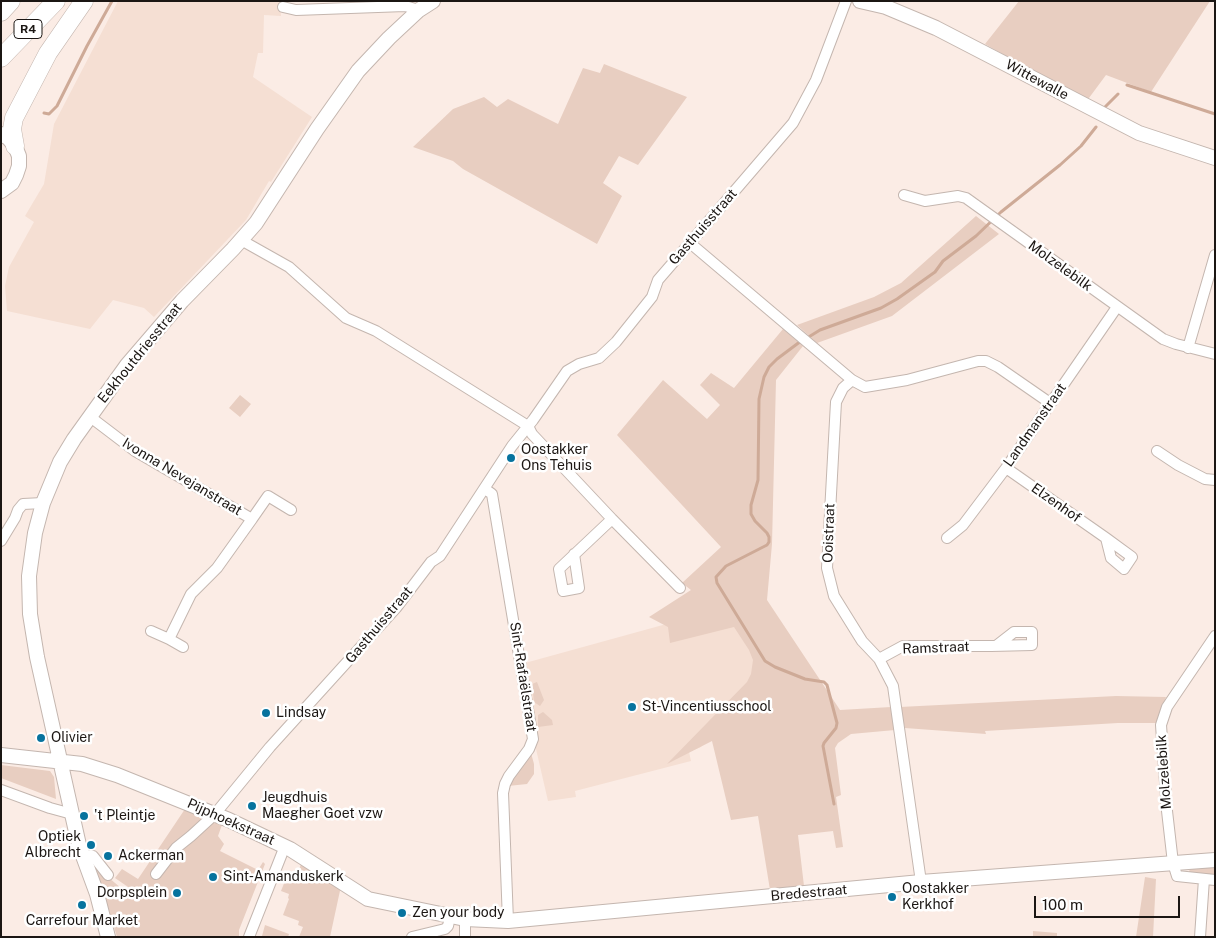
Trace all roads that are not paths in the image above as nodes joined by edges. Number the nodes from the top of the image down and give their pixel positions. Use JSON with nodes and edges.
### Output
{"nodes":[{"id":1,"x":11,"y":1,"type":"edge"},
{"id":2,"x":42,"y":1,"type":"edge"},
{"id":3,"x":56,"y":1,"type":"edge"},
{"id":4,"x":84,"y":1,"type":"edge"},
{"id":5,"x":433,"y":1,"type":"edge"},
{"id":6,"x":846,"y":1,"type":"edge"},
{"id":7,"x":860,"y":1,"type":"edge"},
{"id":8,"x":887,"y":4,"type":"edge"},
{"id":9,"x":283,"y":7,"type":"dead end"},
{"id":10,"x":419,"y":10,"type":"junction"},
{"id":11,"x":1,"y":12,"type":"edge"},
{"id":12,"x":1,"y":43,"type":"edge"},
{"id":13,"x":1,"y":58,"type":"edge"},
{"id":14,"x":1,"y":134,"type":"edge"},
{"id":15,"x":15,"y":146,"type":"junction"},
{"id":16,"x":1215,"y":158,"type":"edge"},
{"id":17,"x":1,"y":191,"type":"edge"},
{"id":18,"x":904,"y":195,"type":"dead end"},
{"id":19,"x":241,"y":240,"type":"junction"},
{"id":20,"x":690,"y":243,"type":"junction"},
{"id":21,"x":1215,"y":255,"type":"edge"},
{"id":22,"x":1117,"y":306,"type":"junction"},
{"id":23,"x":1188,"y":348,"type":"junction"},
{"id":24,"x":1215,"y":354,"type":"edge"},
{"id":25,"x":852,"y":380,"type":"junction"},
{"id":26,"x":1050,"y":403,"type":"junction"},
{"id":27,"x":89,"y":416,"type":"junction"},
{"id":28,"x":528,"y":426,"type":"junction"},
{"id":29,"x":1158,"y":451,"type":"dead end"},
{"id":30,"x":1006,"y":468,"type":"junction"},
{"id":31,"x":1215,"y":480,"type":"edge"},
{"id":32,"x":485,"y":489,"type":"junction"},
{"id":33,"x":43,"y":502,"type":"junction"},
{"id":34,"x":291,"y":510,"type":"dead end"},
{"id":35,"x":612,"y":519,"type":"junction"},
{"id":36,"x":252,"y":520,"type":"junction"},
{"id":37,"x":947,"y":538,"type":"dead end"},
{"id":38,"x":1106,"y":538,"type":"dead end"},
{"id":39,"x":1,"y":541,"type":"edge"},
{"id":40,"x":574,"y":554,"type":"dead end"},
{"id":41,"x":680,"y":588,"type":"dead end"},
{"id":42,"x":151,"y":631,"type":"dead end"},
{"id":43,"x":1215,"y":636,"type":"edge"},
{"id":44,"x":169,"y":638,"type":"junction"},
{"id":45,"x":996,"y":646,"type":"dead end"},
{"id":46,"x":183,"y":647,"type":"dead end"},
{"id":47,"x":879,"y":659,"type":"junction"},
{"id":48,"x":1,"y":755,"type":"edge"},
{"id":49,"x":61,"y":761,"type":"junction"},
{"id":50,"x":1,"y":790,"type":"edge"},
{"id":51,"x":72,"y":814,"type":"junction"},
{"id":52,"x":215,"y":814,"type":"junction"},
{"id":53,"x":285,"y":846,"type":"junction"},
{"id":54,"x":83,"y":855,"type":"junction"},
{"id":55,"x":1215,"y":860,"type":"edge"},
{"id":56,"x":1173,"y":863,"type":"junction"},
{"id":57,"x":156,"y":874,"type":"dead end"},
{"id":58,"x":108,"y":875,"type":"dead end"},
{"id":59,"x":1209,"y":879,"type":"edge"},
{"id":60,"x":921,"y":882,"type":"junction"},
{"id":61,"x":450,"y":917,"type":"junction"},
{"id":62,"x":464,"y":920,"type":"junction"},
{"id":63,"x":508,"y":921,"type":"junction"},
{"id":64,"x":108,"y":937,"type":"edge"},
{"id":65,"x":249,"y":937,"type":"edge"},
{"id":66,"x":412,"y":937,"type":"edge"},
{"id":67,"x":465,"y":937,"type":"edge"},
{"id":68,"x":1200,"y":937,"type":"edge"}],
"edges":[{"from":1,"to":11,"type":"highway","number":"R4"},
{"from":2,"to":12,"type":"highway","number":"R4"},
{"from":3,"to":13,"type":"highway","number":"R4"},
{"from":4,"to":15,"type":"highway"},
{"from":5,"to":10,"type":"street"},
{"from":6,"to":20,"type":"street","name":"Gasthuisstraat"},
{"from":7,"to":8,"type":"street","name":"Wittewalle"},
{"from":8,"to":16,"type":"street","name":"Wittewalle"},
{"from":9,"to":10,"type":"street"},
{"from":10,"to":19,"type":"street","name":"Eekhoutdriesstraat"},
{"from":14,"to":15,"type":"street"},
{"from":15,"to":17,"type":"street"},
{"from":18,"to":22,"type":"street","name":"Molzelebilk"},
{"from":19,"to":27,"type":"street","name":"Eekhoutdriesstraat"},
{"from":19,"to":28,"type":"street"},
{"from":20,"to":25,"type":"street"},
{"from":20,"to":28,"type":"street","name":"Gasthuisstraat"},
{"from":21,"to":23,"type":"street"},
{"from":22,"to":23,"type":"street","name":"Molzelebilk"},
{"from":22,"to":26,"type":"street","name":"Landmanstraat"},
{"from":23,"to":24,"type":"street","name":"Molzelebilk"},
{"from":25,"to":26,"type":"street"},
{"from":25,"to":47,"type":"street","name":"Ooistraat"},
{"from":26,"to":30,"type":"street","name":"Landmanstraat"},
{"from":27,"to":33,"type":"street","name":"Eekhoutdriesstraat"},
{"from":27,"to":36,"type":"street","name":"Ivonna Nevejanstraat"},
{"from":28,"to":32,"type":"street","name":"Gasthuisstraat"},
{"from":28,"to":35,"type":"street"},
{"from":29,"to":31,"type":"street"},
{"from":30,"to":37,"type":"street","name":"Landmanstraat"},
{"from":30,"to":38,"type":"street","name":"Elzenhof"},
{"from":32,"to":52,"type":"street","name":"Gasthuisstraat"},
{"from":32,"to":63,"type":"street","name":"Sint-Rafaëlstraat"},
{"from":33,"to":39,"type":"street"},
{"from":33,"to":49,"type":"street","name":"Eekhoutdriesstraat"},
{"from":34,"to":36,"type":"street","name":"Ivonna Nevejanstraat"},
{"from":35,"to":40,"type":"street"},
{"from":35,"to":41,"type":"street"},
{"from":36,"to":44,"type":"street","name":"Ivonna Nevejanstraat"},
{"from":42,"to":44,"type":"street"},
{"from":43,"to":56,"type":"street","name":"Molzelebilk"},
{"from":44,"to":46,"type":"street"},
{"from":45,"to":47,"type":"street","name":"Ramstraat"},
{"from":47,"to":60,"type":"street","name":"Ooistraat"},
{"from":48,"to":49,"type":"street","name":"Pijphoekstraat"},
{"from":49,"to":51,"type":"street","name":"Eekhoutdriesstraat"},
{"from":49,"to":52,"type":"street","name":"Pijphoekstraat"},
{"from":50,"to":51,"type":"street"},
{"from":51,"to":54,"type":"street","name":"Eekhoutdriesstraat"},
{"from":52,"to":53,"type":"street","name":"Pijphoekstraat"},
{"from":52,"to":57,"type":"street","name":"Gasthuisstraat"},
{"from":53,"to":61,"type":"street","name":"Pijphoekstraat"},
{"from":53,"to":65,"type":"street"},
{"from":54,"to":58,"type":"street"},
{"from":54,"to":64,"type":"street","name":"Eekhoutdriesstraat"},
{"from":55,"to":56,"type":"street","name":"Bredestraat"},
{"from":56,"to":59,"type":"street"},
{"from":56,"to":60,"type":"street","name":"Bredestraat"},
{"from":59,"to":68,"type":"street"},
{"from":60,"to":63,"type":"street","name":"Bredestraat"},
{"from":61,"to":62,"type":"street","name":"Bredestraat"},
{"from":61,"to":66,"type":"street"},
{"from":62,"to":63,"type":"street","name":"Bredestraat"},
{"from":62,"to":67,"type":"street"}]}
